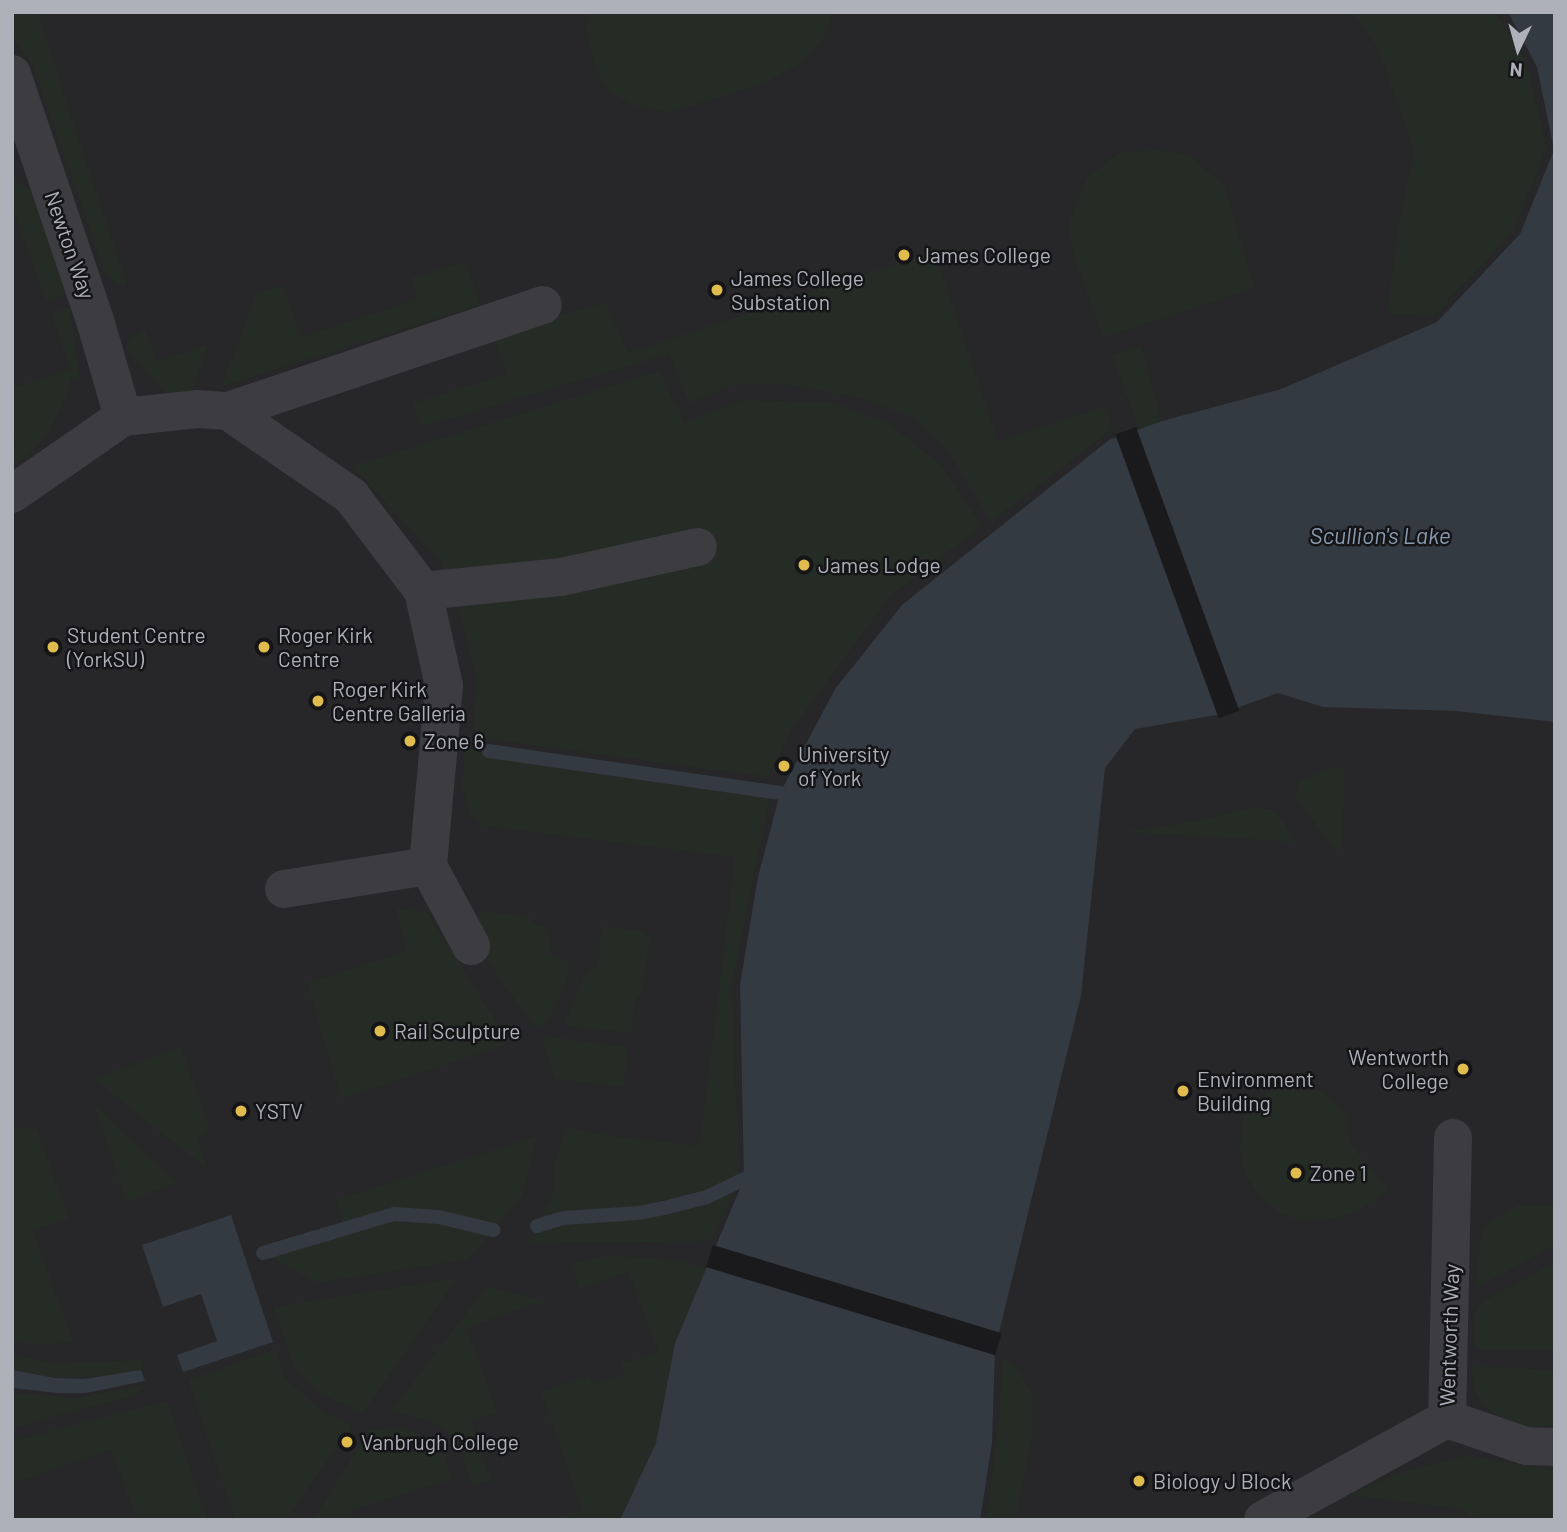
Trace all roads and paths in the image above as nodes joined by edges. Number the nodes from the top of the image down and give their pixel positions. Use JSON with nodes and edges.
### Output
{"nodes":[{"id":1,"x":12,"y":74,"type":"edge"},
{"id":2,"x":542,"y":305,"type":"dead end"},
{"id":3,"x":228,"y":411,"type":"junction"},
{"id":4,"x":123,"y":417,"type":"junction"},
{"id":5,"x":12,"y":494,"type":"edge"},
{"id":6,"x":698,"y":547,"type":"dead end"},
{"id":7,"x":423,"y":591,"type":"junction"},
{"id":8,"x":428,"y":866,"type":"junction"},
{"id":9,"x":284,"y":888,"type":"dead end"},
{"id":10,"x":471,"y":946,"type":"dead end"},
{"id":11,"x":1453,"y":1138,"type":"dead end"},
{"id":12,"x":1447,"y":1419,"type":"junction"},
{"id":13,"x":1555,"y":1447,"type":"edge"},
{"id":14,"x":1264,"y":1520,"type":"edge"}],
"edges":[{"from":1,"to":4,"type":"street","name":"Newton Way"},
{"from":2,"to":3,"type":"street"},
{"from":3,"to":4,"type":"street"},
{"from":3,"to":7,"type":"street"},
{"from":4,"to":5,"type":"street"},
{"from":6,"to":7,"type":"street"},
{"from":7,"to":8,"type":"street"},
{"from":8,"to":9,"type":"street"},
{"from":8,"to":10,"type":"street"},
{"from":11,"to":12,"type":"street","name":"Wentworth Way"},
{"from":12,"to":13,"type":"street","name":"Wentworth Way"},
{"from":12,"to":14,"type":"street"}]}
